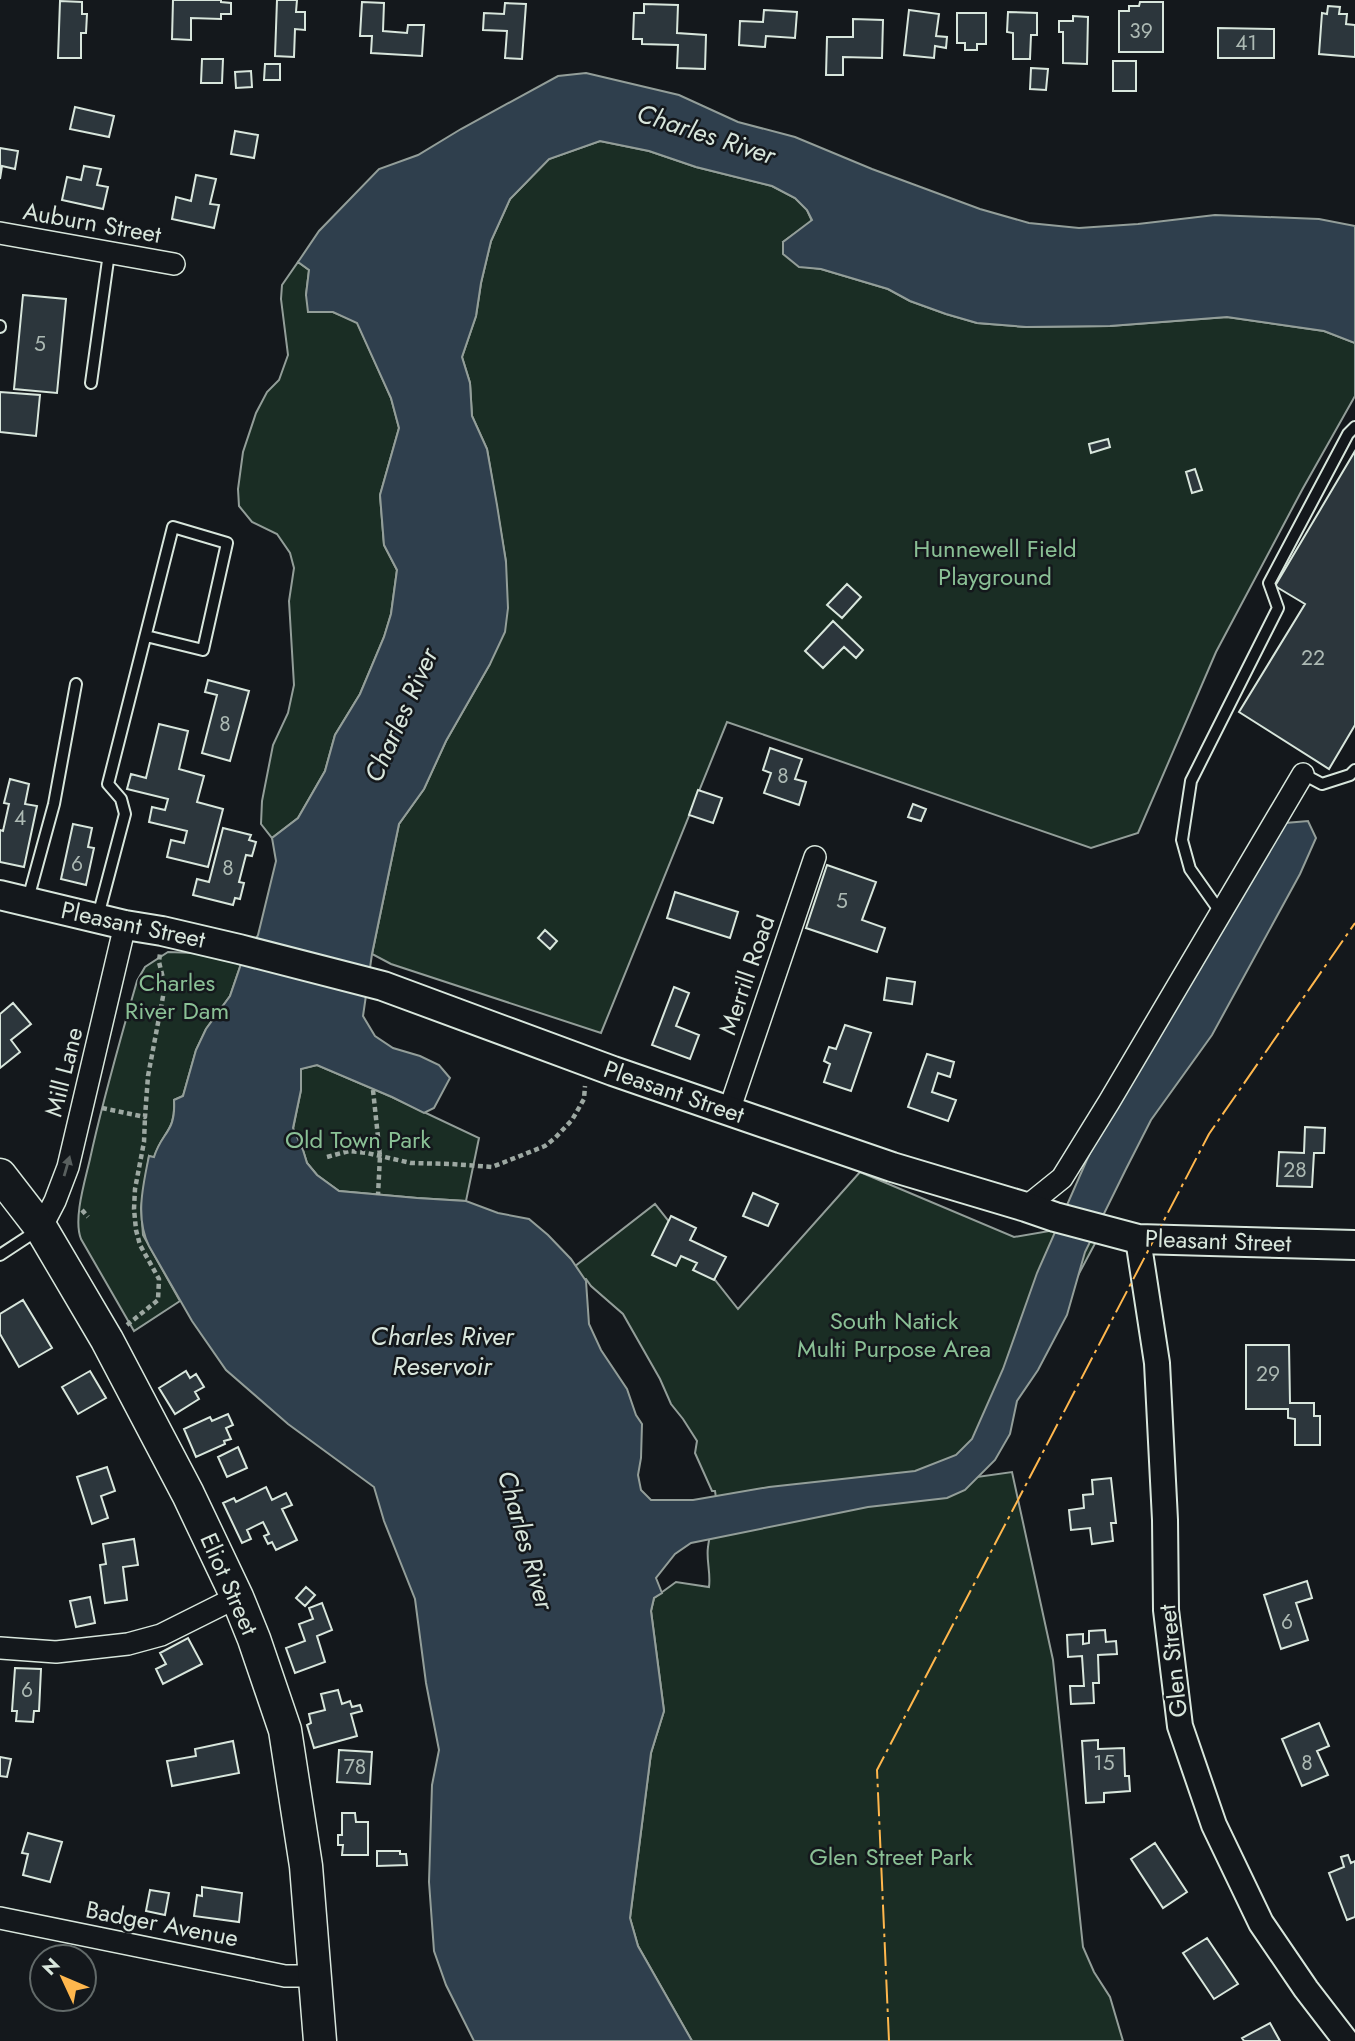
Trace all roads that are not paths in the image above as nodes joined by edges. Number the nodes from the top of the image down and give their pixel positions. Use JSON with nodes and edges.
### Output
{"nodes":[{"id":1,"x":0,"y":233,"type":"edge"},
{"id":2,"x":109,"y":253,"type":"junction"},
{"id":3,"x":174,"y":264,"type":"dead end"},
{"id":4,"x":91,"y":383,"type":"dead end"},
{"id":5,"x":1355,"y":427,"type":"edge"},
{"id":6,"x":146,"y":636,"type":"junction"},
{"id":7,"x":76,"y":684,"type":"dead end"},
{"id":8,"x":1355,"y":770,"type":"edge"},
{"id":9,"x":1303,"y":774,"type":"joint"},
{"id":10,"x":815,"y":857,"type":"dead end"},
{"id":11,"x":0,"y":895,"type":"edge"},
{"id":12,"x":27,"y":902,"type":"junction"},
{"id":13,"x":1221,"y":913,"type":"junction"},
{"id":14,"x":97,"y":919,"type":"junction"},
{"id":15,"x":125,"y":925,"type":"junction"},
{"id":16,"x":729,"y":1111,"type":"junction"},
{"id":17,"x":0,"y":1175,"type":"edge"},
{"id":18,"x":1026,"y":1207,"type":"junction"},
{"id":19,"x":41,"y":1228,"type":"junction"},
{"id":20,"x":1139,"y":1239,"type":"junction"},
{"id":21,"x":1355,"y":1245,"type":"edge"},
{"id":22,"x":0,"y":1255,"type":"edge"},
{"id":23,"x":237,"y":1597,"type":"junction"},
{"id":24,"x":0,"y":1648,"type":"edge"},
{"id":25,"x":0,"y":1918,"type":"edge"},
{"id":26,"x":314,"y":1976,"type":"junction"},
{"id":27,"x":320,"y":2041,"type":"edge"},
{"id":28,"x":1346,"y":2041,"type":"edge"}],
"edges":[{"from":1,"to":2,"type":"street","name":"Auburn Street"},
{"from":2,"to":3,"type":"street","name":"Auburn Street"},
{"from":2,"to":4,"type":"lane"},
{"from":5,"to":13,"type":"lane"},
{"from":6,"to":6,"type":"lane"},
{"from":6,"to":14,"type":"lane"},
{"from":7,"to":12,"type":"lane"},
{"from":8,"to":9,"type":"lane"},
{"from":9,"to":13,"type":"street"},
{"from":10,"to":16,"type":"street","name":"Merrill Road"},
{"from":11,"to":12,"type":"main road","name":"Pleasant Street"},
{"from":12,"to":14,"type":"main road","name":"Pleasant Street"},
{"from":13,"to":18,"type":"street"},
{"from":14,"to":15,"type":"main road","name":"Pleasant Street"},
{"from":15,"to":16,"type":"main road","name":"Pleasant Street"},
{"from":19,"to":15,"type":"street","name":"Mill Lane","one_way":true},
{"from":16,"to":18,"type":"main road","name":"Pleasant Street"},
{"from":17,"to":19,"type":"main road","name":"Eliot Street"},
{"from":18,"to":20,"type":"main road","name":"Pleasant Street"},
{"from":19,"to":22,"type":"lane"},
{"from":19,"to":23,"type":"main road","name":"Eliot Street"},
{"from":20,"to":21,"type":"main road","name":"Pleasant Street"},
{"from":20,"to":28,"type":"street","name":"Glen Street"},
{"from":23,"to":24,"type":"street"},
{"from":23,"to":26,"type":"main road","name":"Eliot Street"},
{"from":25,"to":26,"type":"street","name":"Badger Avenue"},
{"from":26,"to":27,"type":"main road","name":"Eliot Street"}]}
